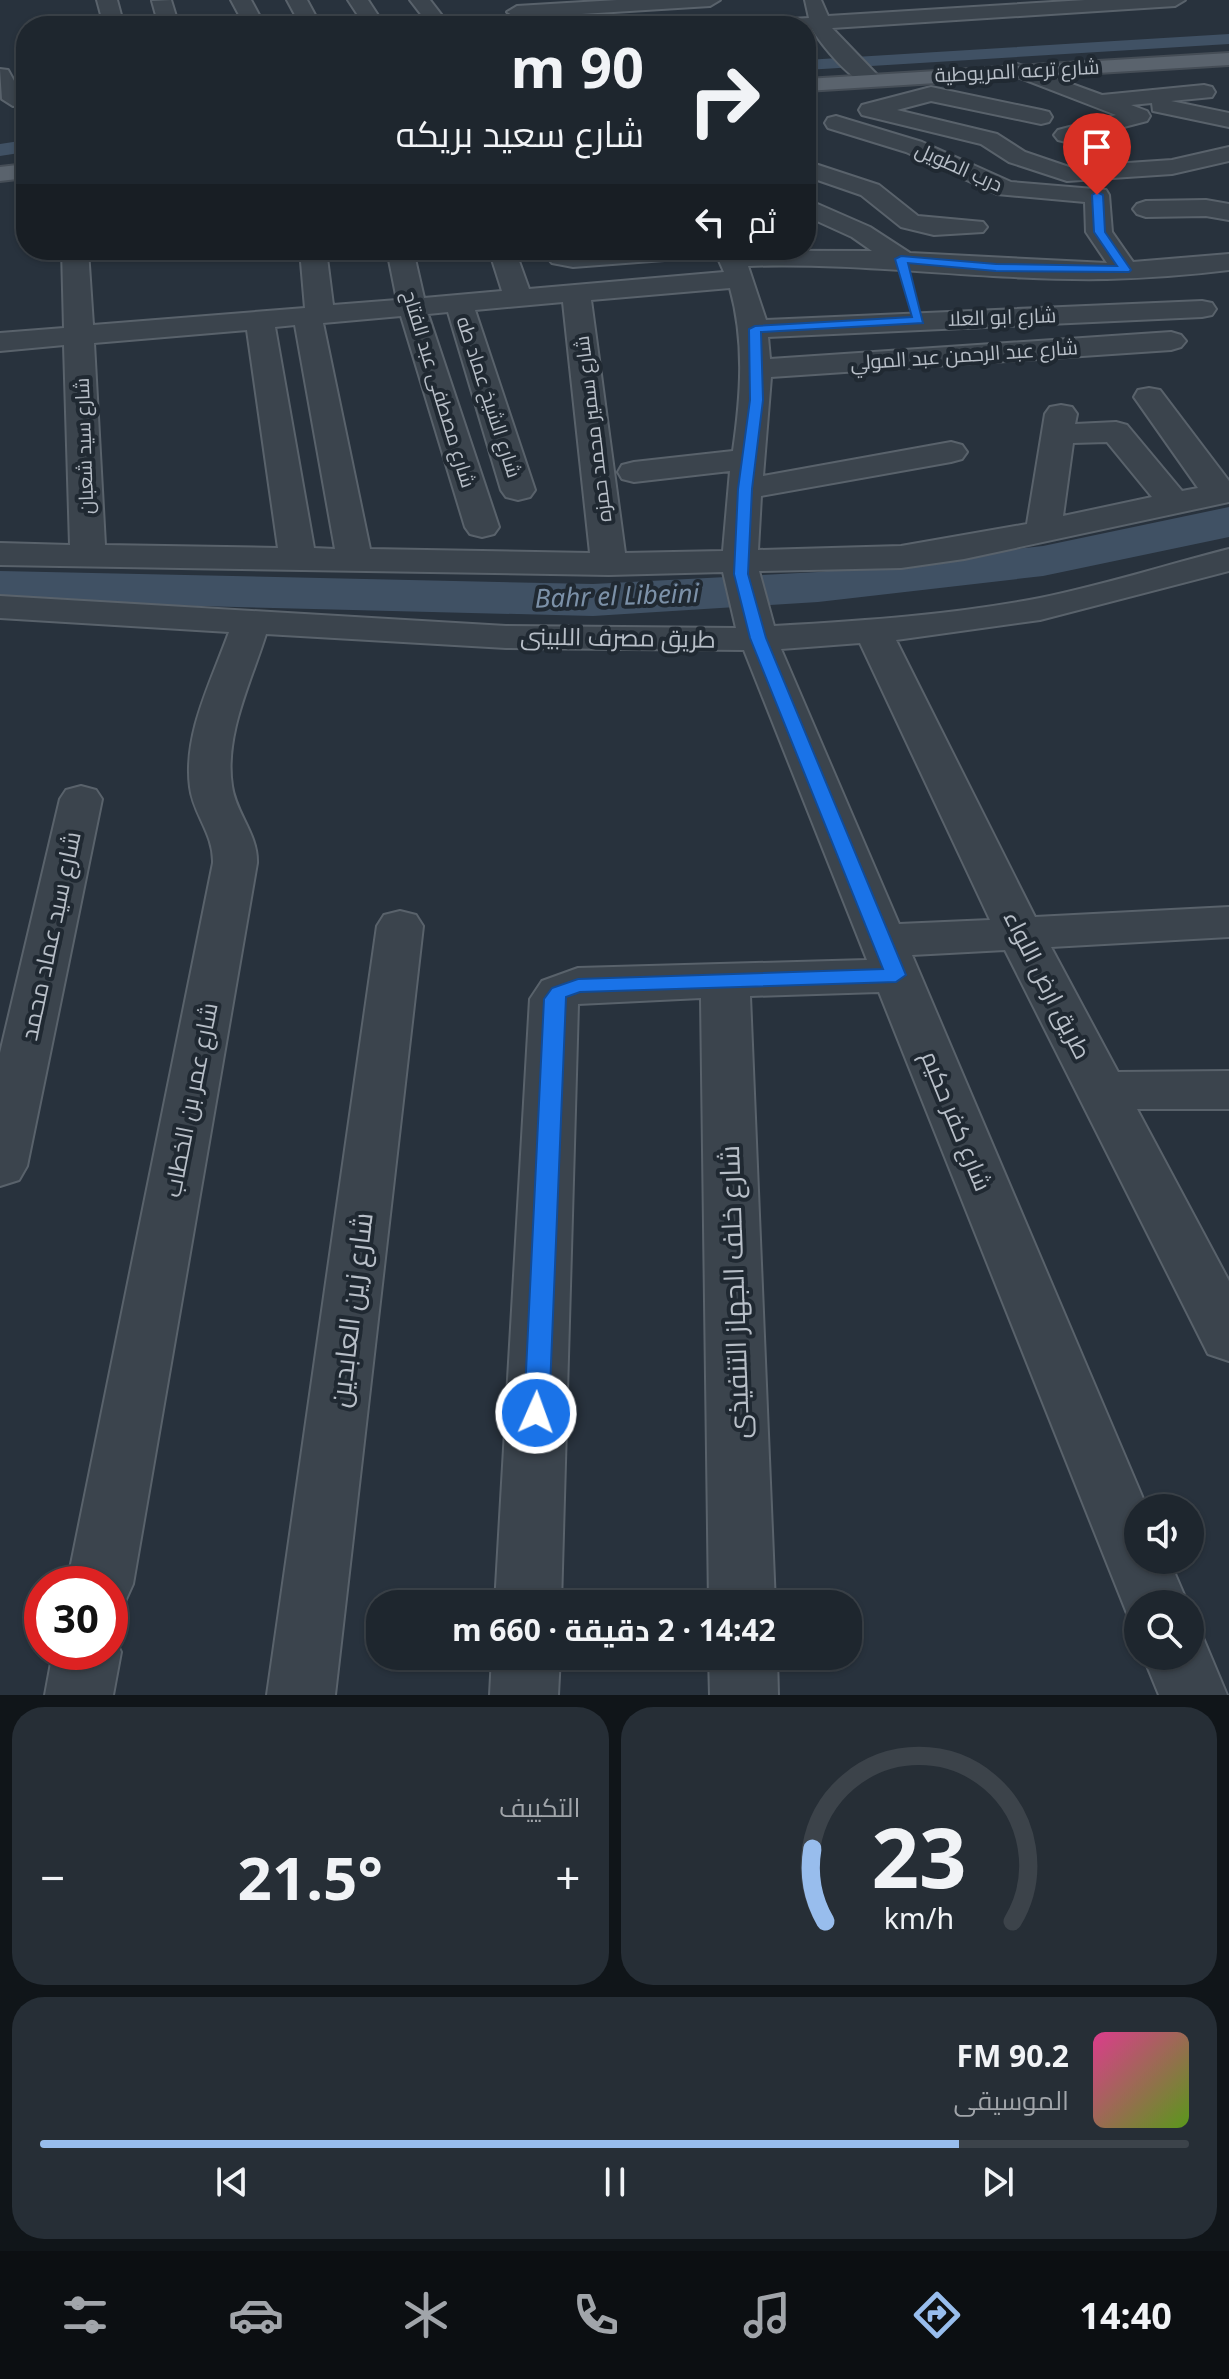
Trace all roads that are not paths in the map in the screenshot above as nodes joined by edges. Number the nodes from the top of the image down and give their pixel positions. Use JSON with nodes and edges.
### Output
{"nodes":[{"id":1,"x":420,"y":0,"type":"edge"},
{"id":2,"x":710,"y":0,"type":"edge"},
{"id":3,"x":812,"y":0,"type":"edge"},
{"id":4,"x":851,"y":0,"type":"edge"},
{"id":5,"x":1175,"y":0,"type":"edge"},
{"id":6,"x":1127,"y":2,"type":"edge"},
{"id":7,"x":511,"y":6,"type":"edge"},
{"id":8,"x":432,"y":16,"type":"edge"},
{"id":9,"x":860,"y":19,"type":"junction"},
{"id":10,"x":816,"y":29,"type":"edge"},
{"id":11,"x":824,"y":30,"type":"junction"},
{"id":12,"x":1228,"y":60,"type":"edge"},
{"id":13,"x":1165,"y":62,"type":"junction"},
{"id":14,"x":1017,"y":70,"type":"junction"},
{"id":15,"x":0,"y":75,"type":"edge"},
{"id":16,"x":867,"y":76,"type":"junction"},
{"id":17,"x":816,"y":84,"type":"edge"},
{"id":18,"x":1204,"y":92,"type":"junction"},
{"id":19,"x":1136,"y":98,"type":"junction"},
{"id":20,"x":13,"y":99,"type":"edge"},
{"id":21,"x":1100,"y":102,"type":"junction"},
{"id":22,"x":816,"y":103,"type":"edge"},
{"id":23,"x":852,"y":116,"type":"junction"},
{"id":24,"x":1041,"y":117,"type":"dead end"},
{"id":25,"x":1227,"y":120,"type":"edge"},
{"id":26,"x":1116,"y":123,"type":"junction"},
{"id":27,"x":1066,"y":135,"type":"dead end"},
{"id":28,"x":1218,"y":159,"type":"edge"},
{"id":29,"x":816,"y":171,"type":"edge"},
{"id":30,"x":1146,"y":209,"type":"dead end"},
{"id":31,"x":816,"y":212,"type":"edge"},
{"id":32,"x":1229,"y":212,"type":"edge"},
{"id":33,"x":816,"y":255,"type":"edge"},
{"id":34,"x":901,"y":259,"type":"junction"},
{"id":35,"x":76,"y":260,"type":"edge"},
{"id":36,"x":313,"y":260,"type":"edge"},
{"id":37,"x":402,"y":260,"type":"edge"},
{"id":38,"x":505,"y":260,"type":"edge"},
{"id":39,"x":724,"y":260,"type":"edge"},
{"id":40,"x":728,"y":260,"type":"edge"},
{"id":41,"x":1229,"y":262,"type":"edge"},
{"id":42,"x":957,"y":265,"type":"junction"},
{"id":43,"x":1164,"y":269,"type":"junction"},
{"id":44,"x":1125,"y":270,"type":"junction"},
{"id":45,"x":576,"y":293,"type":"junction"},
{"id":46,"x":466,"y":295,"type":"junction"},
{"id":47,"x":518,"y":298,"type":"junction"},
{"id":48,"x":913,"y":303,"type":"junction"},
{"id":49,"x":412,"y":307,"type":"junction"},
{"id":50,"x":1202,"y":309,"type":"junction"},
{"id":51,"x":313,"y":316,"type":"junction"},
{"id":52,"x":260,"y":320,"type":"junction"},
{"id":53,"x":1225,"y":326,"type":"dead end"},
{"id":54,"x":755,"y":329,"type":"junction"},
{"id":55,"x":81,"y":335,"type":"junction"},
{"id":56,"x":1171,"y":341,"type":"dead end"},
{"id":57,"x":0,"y":342,"type":"edge"},
{"id":58,"x":934,"y":357,"type":"junction"},
{"id":59,"x":758,"y":369,"type":"junction"},
{"id":60,"x":1149,"y":397,"type":"dead end"},
{"id":61,"x":951,"y":452,"type":"dead end"},
{"id":62,"x":634,"y":472,"type":"dead end"},
{"id":63,"x":747,"y":474,"type":"junction"},
{"id":64,"x":1224,"y":493,"type":"edge"},
{"id":65,"x":1175,"y":504,"type":"junction"},
{"id":66,"x":482,"y":527,"type":"junction"},
{"id":67,"x":1043,"y":532,"type":"junction"},
{"id":68,"x":0,"y":554,"type":"edge"},
{"id":69,"x":88,"y":557,"type":"junction"},
{"id":70,"x":298,"y":560,"type":"junction"},
{"id":71,"x":1229,"y":560,"type":"edge"},
{"id":72,"x":368,"y":561,"type":"junction"},
{"id":73,"x":740,"y":562,"type":"junction"},
{"id":74,"x":609,"y":564,"type":"junction"},
{"id":75,"x":0,"y":607,"type":"edge"},
{"id":76,"x":251,"y":623,"type":"junction"},
{"id":77,"x":872,"y":630,"type":"junction"},
{"id":78,"x":758,"y":638,"type":"junction"},
{"id":79,"x":81,"y":799,"type":"dead end"},
{"id":80,"x":1229,"y":922,"type":"edge"},
{"id":81,"x":400,"y":926,"type":"dead end"},
{"id":82,"x":1020,"y":933,"type":"junction"},
{"id":83,"x":889,"y":958,"type":"junction"},
{"id":84,"x":725,"y":980,"type":"junction"},
{"id":85,"x":1229,"y":1090,"type":"edge"},
{"id":86,"x":1100,"y":1091,"type":"junction"},
{"id":87,"x":0,"y":1166,"type":"edge"},
{"id":88,"x":1229,"y":1337,"type":"edge"},
{"id":89,"x":103,"y":1566,"type":"edge"},
{"id":90,"x":529,"y":1590,"type":"edge"},
{"id":91,"x":742,"y":1590,"type":"edge"},
{"id":92,"x":1149,"y":1590,"type":"edge"},
{"id":93,"x":84,"y":1670,"type":"edge"},
{"id":94,"x":525,"y":1670,"type":"edge"},
{"id":95,"x":743,"y":1670,"type":"edge"},
{"id":96,"x":1183,"y":1670,"type":"edge"},
{"id":97,"x":79,"y":1695,"type":"edge"},
{"id":98,"x":301,"y":1695,"type":"edge"},
{"id":99,"x":524,"y":1695,"type":"edge"},
{"id":100,"x":744,"y":1695,"type":"edge"},
{"id":101,"x":1193,"y":1695,"type":"edge"}],
"edges":[{"from":1,"to":8,"type":"street"},
{"from":2,"to":7,"type":"street"},
{"from":3,"to":11,"type":"street"},
{"from":4,"to":9,"type":"street"},
{"from":5,"to":6,"type":"street"},
{"from":6,"to":9,"type":"street"},
{"from":9,"to":11,"type":"street"},
{"from":10,"to":11,"type":"street"},
{"from":11,"to":16,"type":"street"},
{"from":12,"to":13,"type":"main road","name":"شارع ترعه المريوطية"},
{"from":13,"to":14,"type":"main road","name":"شارع ترعه المريوطية"},
{"from":13,"to":18,"type":"street"},
{"from":14,"to":16,"type":"main road","name":"شارع ترعه المريوطية"},
{"from":14,"to":21,"type":"street"},
{"from":15,"to":20,"type":"street"},
{"from":16,"to":17,"type":"main road","name":"شارع ترعه المريوطية"},
{"from":18,"to":19,"type":"street"},
{"from":18,"to":25,"type":"street"},
{"from":19,"to":21,"type":"street"},
{"from":19,"to":25,"type":"street"},
{"from":21,"to":26,"type":"street"},
{"from":22,"to":23,"type":"street"},
{"from":23,"to":24,"type":"street"},
{"from":23,"to":28,"type":"street"},
{"from":23,"to":44,"type":"street","name":"درب الطويل"},
{"from":26,"to":27,"type":"street"},
{"from":26,"to":28,"type":"street"},
{"from":29,"to":42,"type":"street"},
{"from":30,"to":32,"type":"street"},
{"from":31,"to":34,"type":"street"},
{"from":33,"to":34,"type":"street"},
{"from":34,"to":42,"type":"street"},
{"from":34,"to":48,"type":"street"},
{"from":35,"to":55,"type":"street","name":"شارع سيد شعبان"},
{"from":36,"to":51,"type":"street"},
{"from":37,"to":49,"type":"street","name":"شارع مصطفى عبد الفتاح"},
{"from":38,"to":47,"type":"street"},
{"from":39,"to":45,"type":"street"},
{"from":40,"to":54,"type":"street","name":"شارع كفر حكيم"},
{"from":41,"to":43,"type":"street"},
{"from":42,"to":44,"type":"street"},
{"from":43,"to":44,"type":"street"},
{"from":43,"to":50,"type":"street"},
{"from":45,"to":47,"type":"street"},
{"from":45,"to":74,"type":"street","name":"شارع سمير محمد حمزه"},
{"from":46,"to":47,"type":"street"},
{"from":46,"to":49,"type":"street"},
{"from":46,"to":66,"type":"street","name":"شارع الشيخ عماد طه"},
{"from":48,"to":50,"type":"street","name":"شارع ابو العلا"},
{"from":48,"to":54,"type":"street","name":"شارع ابو العلا"},
{"from":48,"to":58,"type":"street"},
{"from":49,"to":51,"type":"street"},
{"from":49,"to":66,"type":"street","name":"شارع مصطفى عبد الفتاح"},
{"from":50,"to":53,"type":"street"},
{"from":51,"to":52,"type":"street"},
{"from":51,"to":72,"type":"street"},
{"from":52,"to":55,"type":"street"},
{"from":52,"to":70,"type":"street"},
{"from":54,"to":59,"type":"street","name":"شارع كفر حكيم"},
{"from":55,"to":57,"type":"street"},
{"from":55,"to":69,"type":"street","name":"شارع سيد شعبان"},
{"from":56,"to":58,"type":"street","name":"شارع عبد الرحمن عبد المولي"},
{"from":58,"to":59,"type":"street","name":"شارع عبد الرحمن عبد المولي"},
{"from":59,"to":63,"type":"street","name":"شارع كفر حكيم"},
{"from":60,"to":64,"type":"street"},
{"from":61,"to":63,"type":"street"},
{"from":62,"to":63,"type":"street"},
{"from":63,"to":73,"type":"street","name":"شارع كفر حكيم"},
{"from":64,"to":65,"type":"street"},
{"from":65,"to":67,"type":"street"},
{"from":65,"to":67,"type":"street"},
{"from":66,"to":72,"type":"street"},
{"from":67,"to":73,"type":"street"},
{"from":68,"to":69,"type":"street"},
{"from":69,"to":70,"type":"street"},
{"from":70,"to":72,"type":"street"},
{"from":71,"to":77,"type":"street","name":"طريق مصرف اللبينى"},
{"from":72,"to":74,"type":"street"},
{"from":73,"to":74,"type":"street"},
{"from":73,"to":78,"type":"street","name":"شارع كفر حكيم"},
{"from":75,"to":76,"type":"street","name":"طريق مصرف اللبينى"},
{"from":76,"to":78,"type":"street","name":"طريق مصرف اللبينى"},
{"from":76,"to":89,"type":"street","name":"شارع عمر بن الخطاب"},
{"from":77,"to":78,"type":"street","name":"طريق مصرف اللبينى"},
{"from":77,"to":82,"type":"street","name":"طريق ارض اللواء"},
{"from":78,"to":83,"type":"street","name":"شارع كفر حكيم"},
{"from":79,"to":87,"type":"street","name":"شارع سيد عماد محمد"},
{"from":80,"to":82,"type":"street"},
{"from":81,"to":98,"type":"street","name":"شارع زين العابدين"},
{"from":82,"to":83,"type":"street"},
{"from":82,"to":86,"type":"street","name":"طريق ارض اللواء"},
{"from":83,"to":84,"type":"street"},
{"from":83,"to":92,"type":"street","name":"شارع كفر حكيم"},
{"from":84,"to":90,"type":"street"},
{"from":84,"to":91,"type":"street","name":"شارع خلف الجهاز التنفيذى"},
{"from":85,"to":86,"type":"street"},
{"from":86,"to":88,"type":"street","name":"طريق ارض اللواء"},
{"from":93,"to":97,"type":"street"},
{"from":94,"to":99,"type":"street"},
{"from":95,"to":100,"type":"street"},
{"from":96,"to":101,"type":"street"}]}
